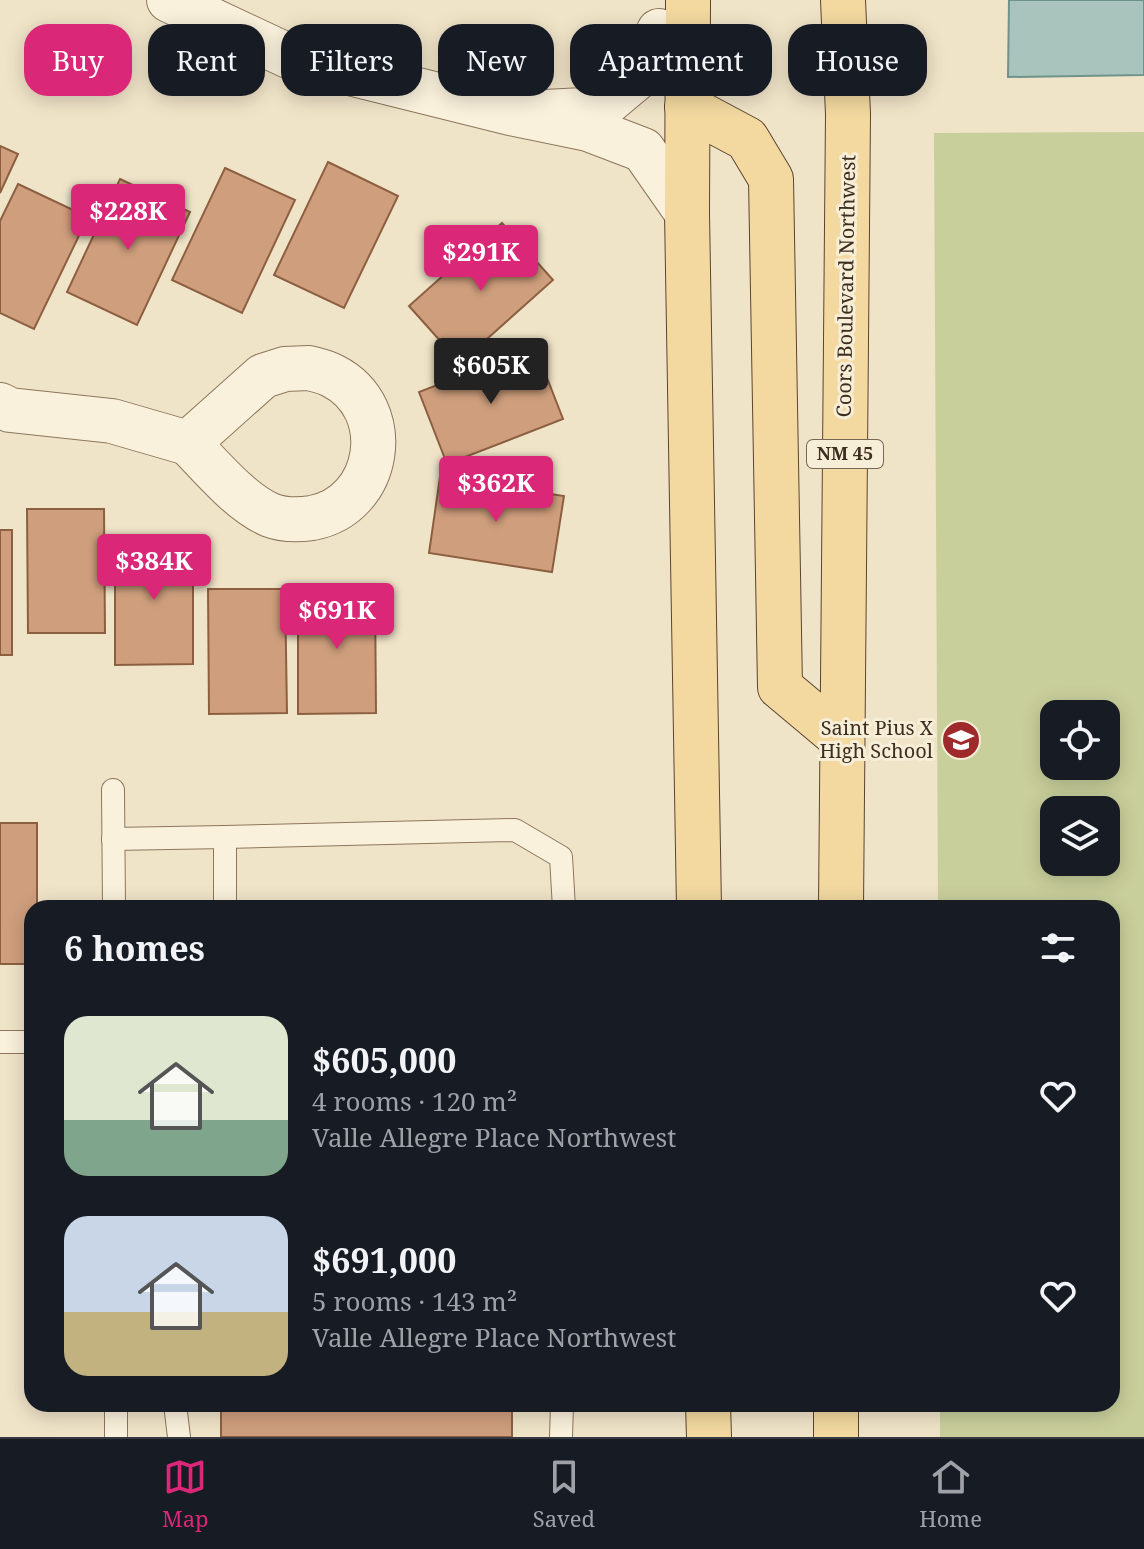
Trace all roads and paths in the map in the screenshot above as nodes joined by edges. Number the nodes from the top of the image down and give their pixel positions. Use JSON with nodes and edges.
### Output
{"nodes":[{"id":1,"x":169,"y":0,"type":"edge"},
{"id":2,"x":843,"y":0,"type":"edge"},
{"id":3,"x":669,"y":10,"type":"edge"},
{"id":4,"x":687,"y":107,"type":"junction"},
{"id":5,"x":510,"y":113,"type":"junction"},
{"id":6,"x":687,"y":213,"type":"junction"},
{"id":7,"x":3,"y":410,"type":"edge"},
{"id":8,"x":188,"y":443,"type":"dead end"},
{"id":9,"x":842,"y":739,"type":"junction"},
{"id":10,"x":113,"y":790,"type":"dead end"},
{"id":11,"x":225,"y":837,"type":"junction"},
{"id":12,"x":113,"y":839,"type":"junction"},
{"id":13,"x":114,"y":900,"type":"edge"},
{"id":14,"x":225,"y":900,"type":"edge"},
{"id":15,"x":564,"y":900,"type":"edge"},
{"id":16,"x":699,"y":900,"type":"edge"},
{"id":17,"x":841,"y":900,"type":"edge"},
{"id":18,"x":0,"y":1042,"type":"edge"},
{"id":19,"x":24,"y":1042,"type":"edge"},
{"id":20,"x":116,"y":1412,"type":"edge"},
{"id":21,"x":176,"y":1412,"type":"edge"},
{"id":22,"x":562,"y":1412,"type":"edge"},
{"id":23,"x":836,"y":1412,"type":"edge"},
{"id":24,"x":116,"y":1437,"type":"edge"},
{"id":25,"x":179,"y":1437,"type":"edge"},
{"id":26,"x":561,"y":1437,"type":"edge"},
{"id":27,"x":836,"y":1437,"type":"edge"}],
"edges":[{"from":1,"to":5,"type":"street"},
{"from":2,"to":9,"type":"main road","name":"Coors Boulevard Northwest","number":"NM 45"},
{"from":3,"to":4,"type":"main road"},
{"from":3,"to":5,"type":"street"},
{"from":4,"to":6,"type":"main road"},
{"from":4,"to":9,"type":"main road"},
{"from":5,"to":6,"type":"street"},
{"from":6,"to":16,"type":"main road"},
{"from":7,"to":8,"type":"street"},
{"from":9,"to":17,"type":"main road","name":"Coors Boulevard Northwest","number":"NM 45"},
{"from":10,"to":12,"type":"lane"},
{"from":11,"to":12,"type":"lane"},
{"from":11,"to":14,"type":"lane"},
{"from":11,"to":15,"type":"lane"},
{"from":12,"to":13,"type":"lane"},
{"from":18,"to":19,"type":"lane"},
{"from":20,"to":24,"type":"lane"},
{"from":21,"to":25,"type":"lane"},
{"from":22,"to":26,"type":"lane"},
{"from":23,"to":27,"type":"main road"}]}
